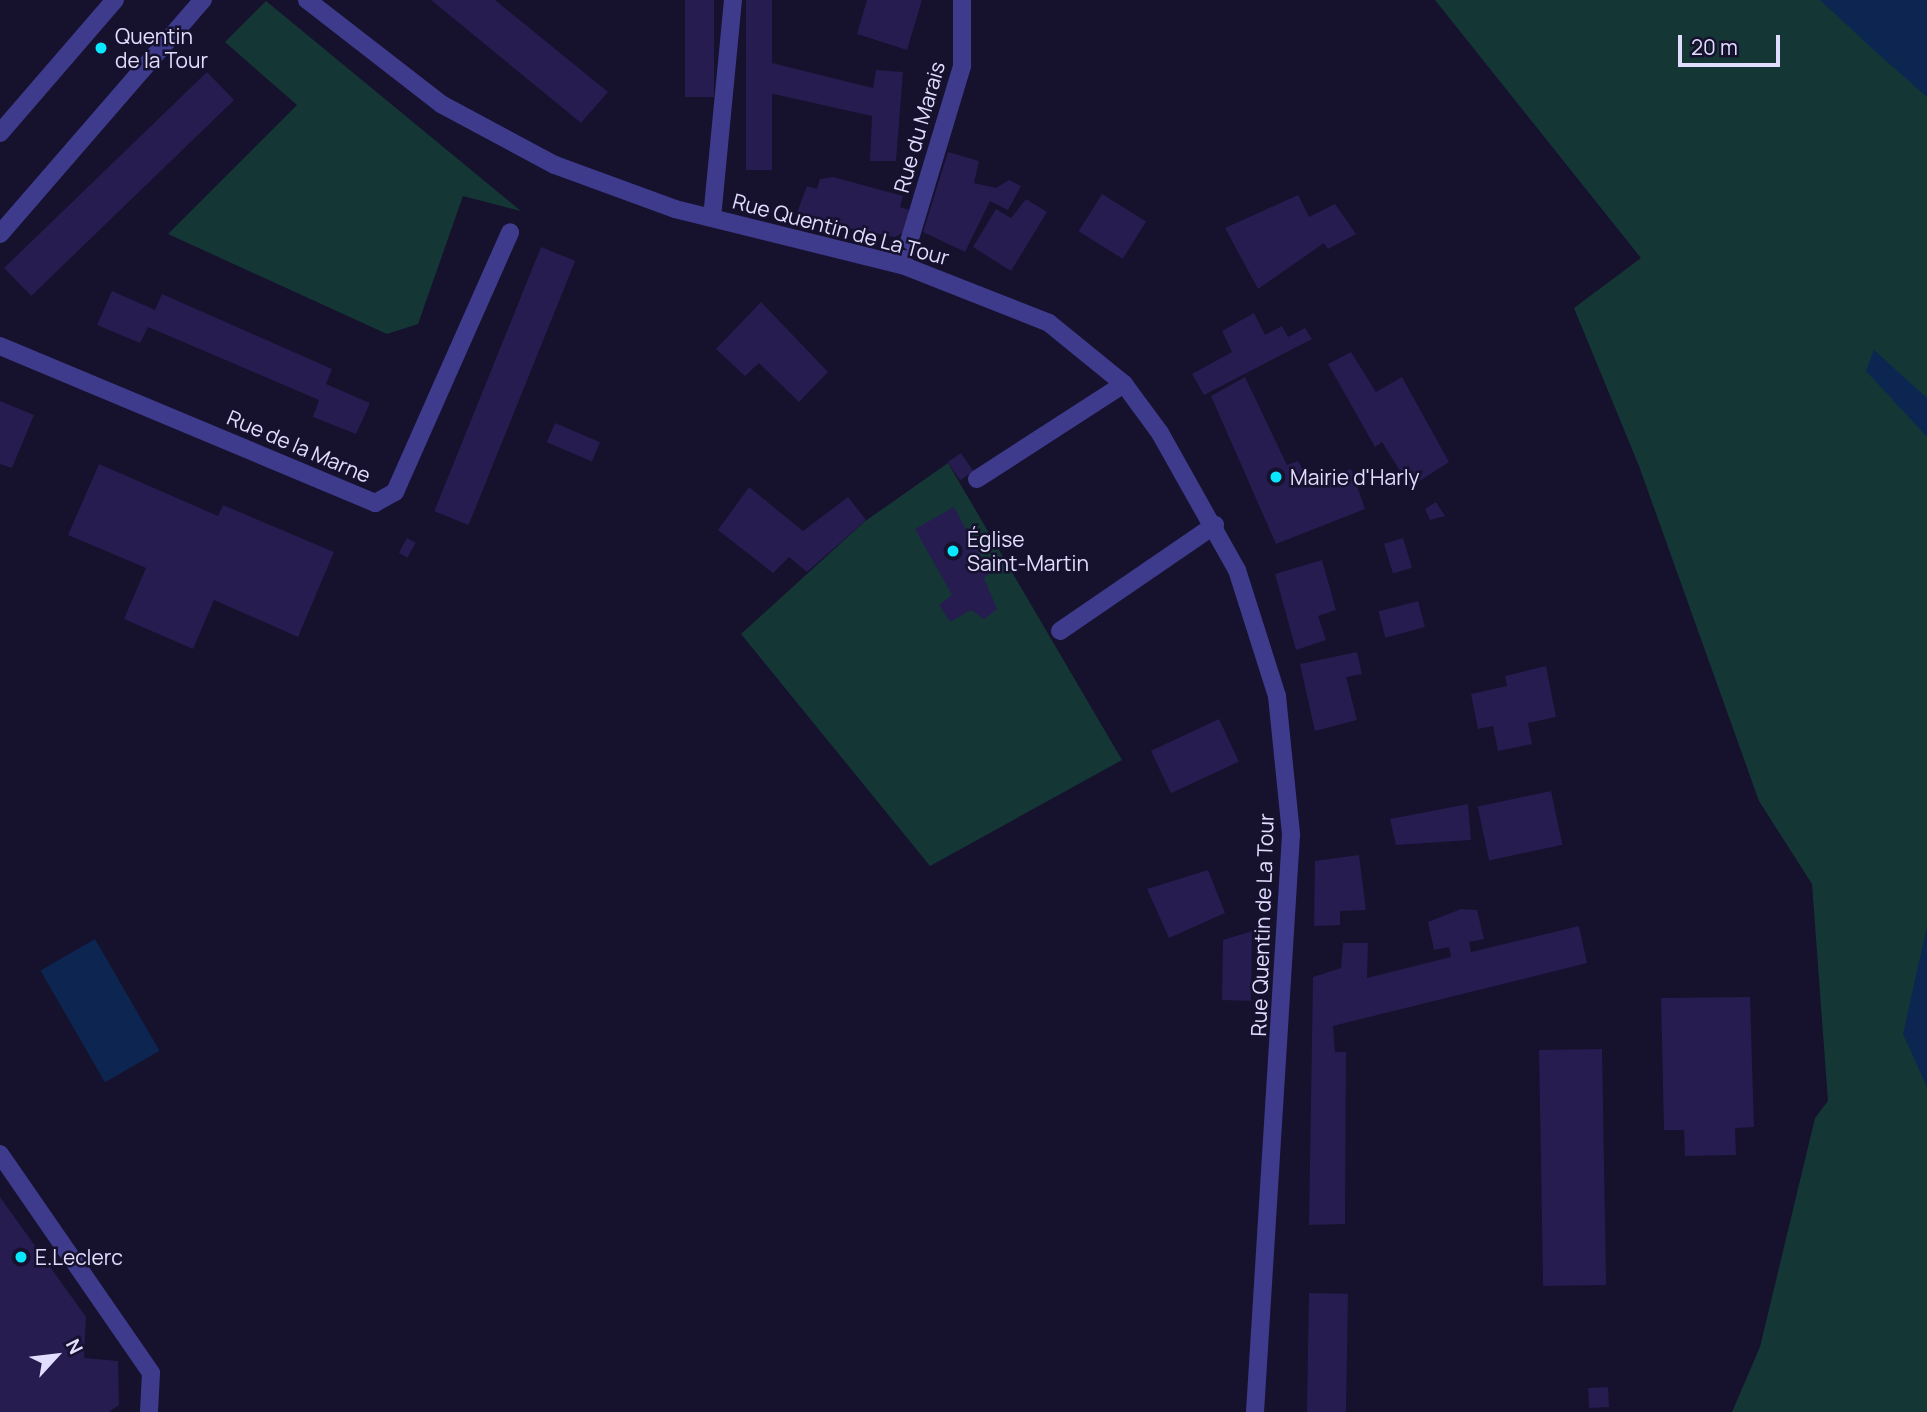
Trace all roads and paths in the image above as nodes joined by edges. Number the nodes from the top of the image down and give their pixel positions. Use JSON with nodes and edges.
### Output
{"nodes":[{"id":1,"x":116,"y":0,"type":"edge"},
{"id":2,"x":203,"y":0,"type":"edge"},
{"id":3,"x":307,"y":0,"type":"edge"},
{"id":4,"x":733,"y":0,"type":"edge"},
{"id":5,"x":962,"y":0,"type":"edge"},
{"id":6,"x":0,"y":133,"type":"edge"},
{"id":7,"x":712,"y":218,"type":"junction"},
{"id":8,"x":510,"y":232,"type":"dead end"},
{"id":9,"x":0,"y":234,"type":"edge"},
{"id":10,"x":902,"y":265,"type":"junction"},
{"id":11,"x":0,"y":346,"type":"edge"},
{"id":12,"x":1124,"y":384,"type":"junction"},
{"id":13,"x":977,"y":479,"type":"dead end"},
{"id":14,"x":1215,"y":525,"type":"junction"},
{"id":15,"x":1060,"y":631,"type":"dead end"},
{"id":16,"x":0,"y":1154,"type":"edge"},
{"id":17,"x":149,"y":1412,"type":"edge"},
{"id":18,"x":1255,"y":1412,"type":"edge"}],
"edges":[{"from":1,"to":6,"type":"street"},
{"from":2,"to":9,"type":"street"},
{"from":3,"to":7,"type":"street","name":"Rue Quentin de La Tour"},
{"from":4,"to":7,"type":"street"},
{"from":5,"to":10,"type":"street","name":"Rue du Marais"},
{"from":7,"to":10,"type":"street","name":"Rue Quentin de La Tour"},
{"from":8,"to":11,"type":"street","name":"Rue de la Marne"},
{"from":10,"to":12,"type":"street","name":"Rue Quentin de La Tour"},
{"from":12,"to":13,"type":"street"},
{"from":12,"to":14,"type":"street","name":"Rue Quentin de La Tour"},
{"from":14,"to":15,"type":"street"},
{"from":14,"to":18,"type":"street","name":"Rue Quentin de La Tour"},
{"from":16,"to":17,"type":"street"}]}
